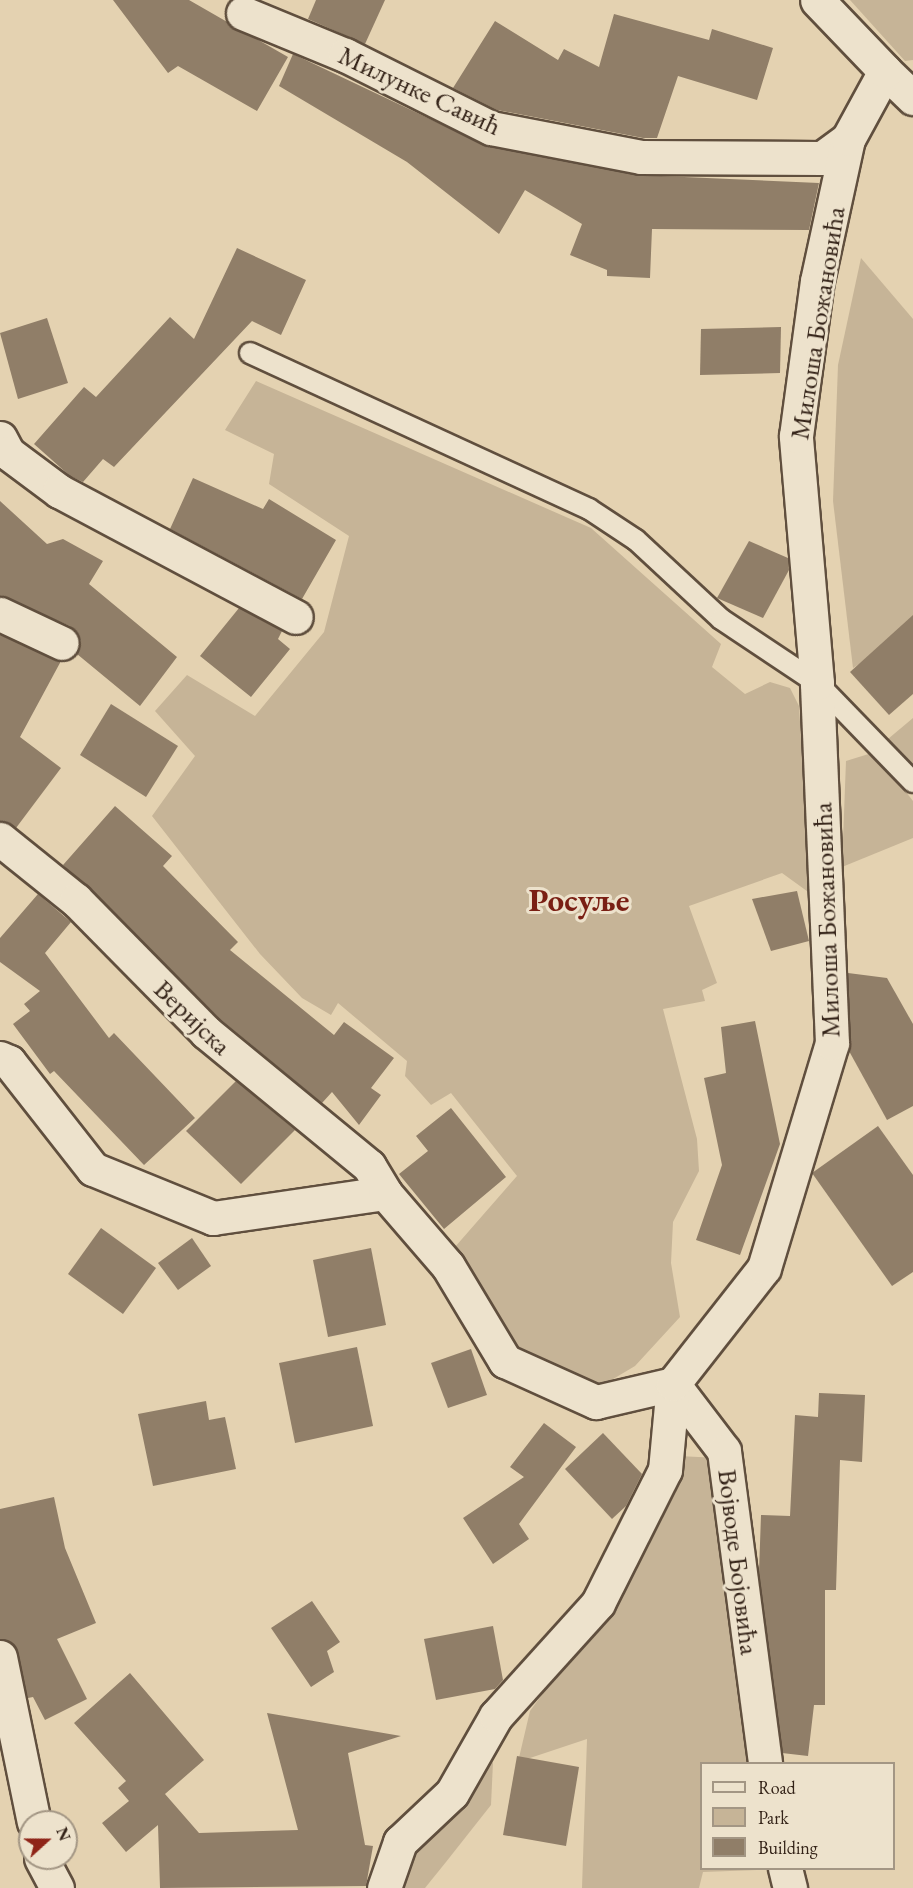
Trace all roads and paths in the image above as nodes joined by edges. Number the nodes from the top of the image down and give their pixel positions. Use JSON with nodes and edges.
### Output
{"nodes":[{"id":1,"x":817,"y":0,"type":"edge"},
{"id":2,"x":243,"y":13,"type":"dead end"},
{"id":3,"x":885,"y":71,"type":"junction"},
{"id":4,"x":913,"y":98,"type":"edge"},
{"id":5,"x":849,"y":139,"type":"junction"},
{"id":6,"x":250,"y":353,"type":"dead end"},
{"id":7,"x":0,"y":438,"type":"edge"},
{"id":8,"x":0,"y":614,"type":"edge"},
{"id":9,"x":296,"y":617,"type":"dead end"},
{"id":10,"x":62,"y":643,"type":"dead end"},
{"id":11,"x":817,"y":682,"type":"junction"},
{"id":12,"x":913,"y":782,"type":"edge"},
{"id":13,"x":0,"y":839,"type":"edge"},
{"id":14,"x":0,"y":1058,"type":"edge"},
{"id":15,"x":385,"y":1194,"type":"junction"},
{"id":16,"x":673,"y":1384,"type":"junction"},
{"id":17,"x":0,"y":1657,"type":"edge"},
{"id":18,"x":765,"y":1762,"type":"edge"},
{"id":19,"x":32,"y":1810,"type":"edge"},
{"id":20,"x":47,"y":1870,"type":"edge"},
{"id":21,"x":785,"y":1870,"type":"edge"},
{"id":22,"x":57,"y":1888,"type":"edge"},
{"id":23,"x":384,"y":1888,"type":"edge"},
{"id":24,"x":790,"y":1888,"type":"edge"}],
"edges":[{"from":1,"to":3,"type":"street"},
{"from":2,"to":5,"type":"street","name":"Милунке Савић"},
{"from":3,"to":4,"type":"street"},
{"from":3,"to":5,"type":"street","name":"Милоша Божановића"},
{"from":5,"to":11,"type":"street","name":"Милоша Божановића"},
{"from":6,"to":11,"type":"lane"},
{"from":7,"to":9,"type":"street"},
{"from":8,"to":10,"type":"street"},
{"from":11,"to":12,"type":"lane"},
{"from":11,"to":16,"type":"street","name":"Милоша Божановића"},
{"from":13,"to":15,"type":"street","name":"Веријска"},
{"from":14,"to":15,"type":"street"},
{"from":15,"to":16,"type":"street"},
{"from":16,"to":18,"type":"street","name":"Војводе Бојовића"},
{"from":16,"to":23,"type":"street"},
{"from":17,"to":19,"type":"street"},
{"from":20,"to":22,"type":"street"},
{"from":21,"to":24,"type":"street"}]}
